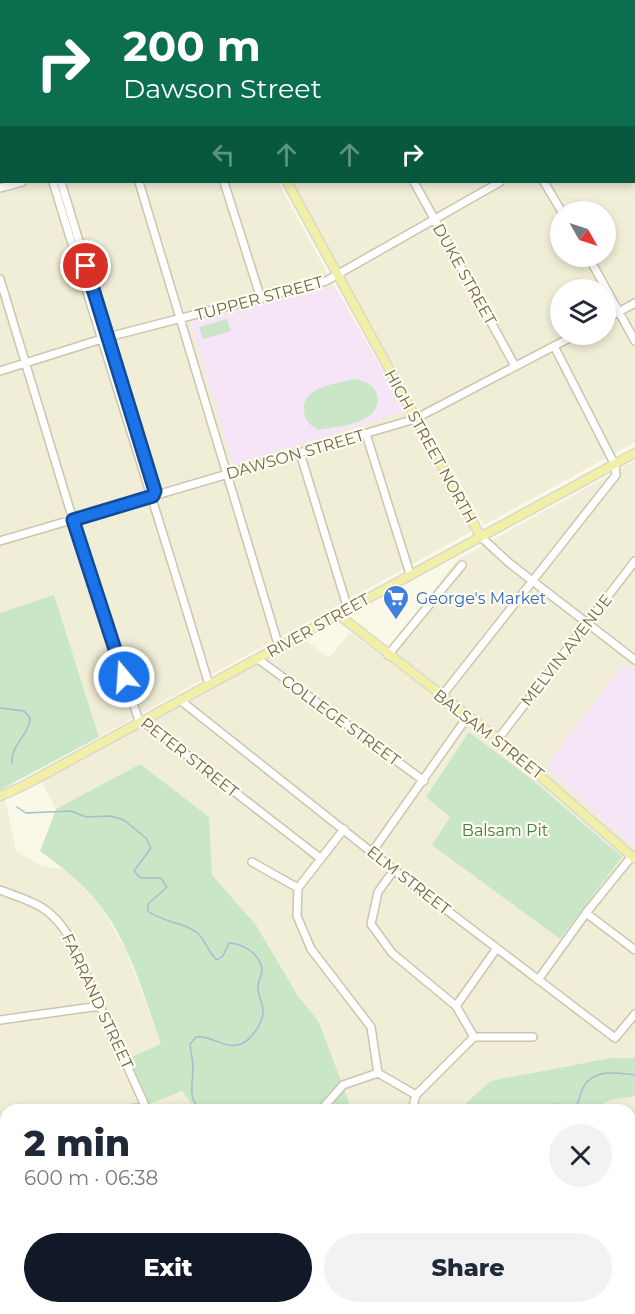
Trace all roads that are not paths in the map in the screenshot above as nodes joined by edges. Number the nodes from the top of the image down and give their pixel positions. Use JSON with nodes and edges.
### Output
{"nodes":[{"id":1,"x":18,"y":183,"type":"edge"},
{"id":2,"x":53,"y":183,"type":"edge"},
{"id":3,"x":61,"y":183,"type":"edge"},
{"id":4,"x":139,"y":183,"type":"edge"},
{"id":5,"x":224,"y":183,"type":"edge"},
{"id":6,"x":288,"y":183,"type":"edge"},
{"id":7,"x":415,"y":183,"type":"edge"},
{"id":8,"x":498,"y":183,"type":"edge"},
{"id":9,"x":545,"y":183,"type":"edge"},
{"id":10,"x":0,"y":188,"type":"edge"},
{"id":11,"x":555,"y":201,"type":"edge"},
{"id":12,"x":435,"y":218,"type":"junction"},
{"id":13,"x":594,"y":267,"type":"edge"},
{"id":14,"x":337,"y":273,"type":"junction"},
{"id":15,"x":0,"y":279,"type":"edge"},
{"id":16,"x":89,"y":288,"type":"junction"},
{"id":17,"x":261,"y":299,"type":"junction"},
{"id":18,"x":635,"y":303,"type":"edge"},
{"id":19,"x":620,"y":312,"type":"junction"},
{"id":20,"x":616,"y":314,"type":"edge"},
{"id":21,"x":182,"y":318,"type":"junction"},
{"id":22,"x":104,"y":338,"type":"junction"},
{"id":23,"x":635,"y":341,"type":"edge"},
{"id":24,"x":554,"y":346,"type":"joint"},
{"id":25,"x":26,"y":363,"type":"junction"},
{"id":26,"x":515,"y":366,"type":"junction"},
{"id":27,"x":0,"y":371,"type":"edge"},
{"id":28,"x":415,"y":419,"type":"junction"},
{"id":29,"x":366,"y":434,"type":"junction"},
{"id":30,"x":300,"y":453,"type":"junction"},
{"id":31,"x":635,"y":453,"type":"edge"},
{"id":32,"x":615,"y":465,"type":"junction"},
{"id":33,"x":225,"y":474,"type":"junction"},
{"id":34,"x":153,"y":496,"type":"junction"},
{"id":35,"x":73,"y":520,"type":"junction"},
{"id":36,"x":481,"y":537,"type":"junction"},
{"id":37,"x":0,"y":541,"type":"edge"},
{"id":38,"x":635,"y":561,"type":"edge"},
{"id":39,"x":462,"y":565,"type":"dead end"},
{"id":40,"x":410,"y":574,"type":"junction"},
{"id":41,"x":531,"y":580,"type":"junction"},
{"id":42,"x":344,"y":611,"type":"junction"},
{"id":43,"x":587,"y":622,"type":"junction"},
{"id":44,"x":279,"y":647,"type":"junction"},
{"id":45,"x":388,"y":655,"type":"junction"},
{"id":46,"x":258,"y":659,"type":"junction"},
{"id":47,"x":635,"y":660,"type":"edge"},
{"id":48,"x":209,"y":685,"type":"junction"},
{"id":49,"x":441,"y":697,"type":"junction"},
{"id":50,"x":180,"y":700,"type":"junction"},
{"id":51,"x":468,"y":716,"type":"junction"},
{"id":52,"x":139,"y":721,"type":"junction"},
{"id":53,"x":498,"y":739,"type":"junction"},
{"id":54,"x":424,"y":781,"type":"junction"},
{"id":55,"x":0,"y":796,"type":"edge"},
{"id":56,"x":344,"y":829,"type":"junction"},
{"id":57,"x":372,"y":852,"type":"junction"},
{"id":58,"x":320,"y":858,"type":"junction"},
{"id":59,"x":634,"y":858,"type":"edge"},
{"id":60,"x":252,"y":862,"type":"dead end"},
{"id":61,"x":394,"y":870,"type":"junction"},
{"id":62,"x":298,"y":888,"type":"junction"},
{"id":63,"x":0,"y":890,"type":"edge"},
{"id":64,"x":586,"y":913,"type":"junction"},
{"id":65,"x":497,"y":948,"type":"junction"},
{"id":66,"x":635,"y":950,"type":"edge"},
{"id":67,"x":538,"y":980,"type":"junction"},
{"id":68,"x":100,"y":1006,"type":"junction"},
{"id":69,"x":456,"y":1006,"type":"junction"},
{"id":70,"x":635,"y":1014,"type":"edge"},
{"id":71,"x":0,"y":1020,"type":"edge"},
{"id":72,"x":474,"y":1037,"type":"junction"},
{"id":73,"x":533,"y":1037,"type":"dead end"},
{"id":74,"x":378,"y":1073,"type":"junction"},
{"id":75,"x":416,"y":1095,"type":"junction"},
{"id":76,"x":144,"y":1104,"type":"edge"},
{"id":77,"x":326,"y":1104,"type":"edge"},
{"id":78,"x":414,"y":1104,"type":"edge"}],
"edges":[{"from":1,"to":10,"type":"street"},
{"from":2,"to":16,"type":"street"},
{"from":3,"to":16,"type":"street"},
{"from":4,"to":21,"type":"street"},
{"from":5,"to":17,"type":"street"},
{"from":6,"to":14,"type":"main road","name":"HIGH STREET NORTH"},
{"from":7,"to":12,"type":"street","name":"DUKE STREET"},
{"from":8,"to":12,"type":"street","name":"TUPPER STREET"},
{"from":9,"to":11,"type":"street"},
{"from":12,"to":14,"type":"street","name":"TUPPER STREET"},
{"from":12,"to":26,"type":"street","name":"DUKE STREET"},
{"from":13,"to":19,"type":"street"},
{"from":14,"to":17,"type":"street","name":"TUPPER STREET"},
{"from":14,"to":28,"type":"main road","name":"HIGH STREET NORTH"},
{"from":15,"to":25,"type":"street","name":"PETER STREET"},
{"from":16,"to":22,"type":"street"},
{"from":17,"to":21,"type":"street","name":"TUPPER STREET"},
{"from":18,"to":19,"type":"street"},
{"from":19,"to":20,"type":"street"},
{"from":19,"to":23,"type":"street"},
{"from":21,"to":22,"type":"street","name":"TUPPER STREET"},
{"from":21,"to":33,"type":"street"},
{"from":22,"to":25,"type":"street","name":"TUPPER STREET"},
{"from":22,"to":34,"type":"street"},
{"from":24,"to":26,"type":"street","name":"DAWSON STREET"},
{"from":24,"to":32,"type":"street"},
{"from":25,"to":27,"type":"street","name":"TUPPER STREET"},
{"from":25,"to":35,"type":"street","name":"PETER STREET"},
{"from":26,"to":28,"type":"street","name":"DAWSON STREET"},
{"from":28,"to":29,"type":"street","name":"DAWSON STREET"},
{"from":28,"to":36,"type":"main road","name":"HIGH STREET NORTH"},
{"from":29,"to":30,"type":"street","name":"DAWSON STREET"},
{"from":29,"to":40,"type":"street"},
{"from":30,"to":33,"type":"street","name":"DAWSON STREET"},
{"from":30,"to":42,"type":"street"},
{"from":31,"to":32,"type":"main road","name":"RIVER STREET"},
{"from":32,"to":36,"type":"main road","name":"RIVER STREET"},
{"from":32,"to":41,"type":"street"},
{"from":33,"to":34,"type":"street","name":"DAWSON STREET"},
{"from":33,"to":44,"type":"street"},
{"from":34,"to":35,"type":"street","name":"DAWSON STREET"},
{"from":34,"to":48,"type":"street"},
{"from":35,"to":37,"type":"street","name":"DAWSON STREET"},
{"from":35,"to":52,"type":"street","name":"PETER STREET"},
{"from":36,"to":40,"type":"main road","name":"RIVER STREET"},
{"from":36,"to":41,"type":"street","name":"HIGH STREET NORTH"},
{"from":38,"to":43,"type":"street","name":"MELVIN AVENUE"},
{"from":39,"to":45,"type":"street"},
{"from":40,"to":42,"type":"main road","name":"RIVER STREET"},
{"from":41,"to":43,"type":"street","name":"HIGH STREET NORTH"},
{"from":41,"to":49,"type":"street"},
{"from":42,"to":44,"type":"main road","name":"RIVER STREET"},
{"from":42,"to":45,"type":"main road","name":"BALSAM STREET"},
{"from":43,"to":47,"type":"street","name":"HIGH STREET NORTH"},
{"from":43,"to":53,"type":"street","name":"MELVIN AVENUE"},
{"from":44,"to":46,"type":"main road","name":"RIVER STREET"},
{"from":45,"to":49,"type":"main road","name":"BALSAM STREET"},
{"from":46,"to":48,"type":"main road","name":"RIVER STREET"},
{"from":46,"to":54,"type":"street","name":"COLLEGE STREET"},
{"from":48,"to":50,"type":"main road","name":"RIVER STREET"},
{"from":49,"to":51,"type":"main road","name":"BALSAM STREET"},
{"from":50,"to":52,"type":"main road","name":"RIVER STREET"},
{"from":50,"to":56,"type":"street","name":"ELM STREET"},
{"from":51,"to":53,"type":"main road","name":"BALSAM STREET"},
{"from":51,"to":54,"type":"street"},
{"from":52,"to":55,"type":"main road","name":"RIVER STREET"},
{"from":52,"to":58,"type":"street","name":"PETER STREET"},
{"from":53,"to":59,"type":"main road","name":"BALSAM STREET"},
{"from":54,"to":57,"type":"street"},
{"from":56,"to":57,"type":"street","name":"ELM STREET"},
{"from":56,"to":58,"type":"street"},
{"from":57,"to":61,"type":"street","name":"ELM STREET"},
{"from":58,"to":62,"type":"street"},
{"from":59,"to":64,"type":"street"},
{"from":60,"to":62,"type":"street"},
{"from":61,"to":65,"type":"street","name":"ELM STREET"},
{"from":61,"to":69,"type":"street"},
{"from":62,"to":74,"type":"street"},
{"from":63,"to":68,"type":"street","name":"FARRAND STREET"},
{"from":64,"to":66,"type":"street"},
{"from":64,"to":67,"type":"street"},
{"from":65,"to":67,"type":"street","name":"ELM STREET"},
{"from":65,"to":69,"type":"street"},
{"from":67,"to":70,"type":"street","name":"ELM STREET"},
{"from":68,"to":71,"type":"street"},
{"from":68,"to":76,"type":"street","name":"FARRAND STREET"},
{"from":69,"to":72,"type":"street"},
{"from":72,"to":73,"type":"street"},
{"from":72,"to":75,"type":"street"},
{"from":74,"to":75,"type":"street"},
{"from":74,"to":77,"type":"street"},
{"from":75,"to":78,"type":"street"}]}
